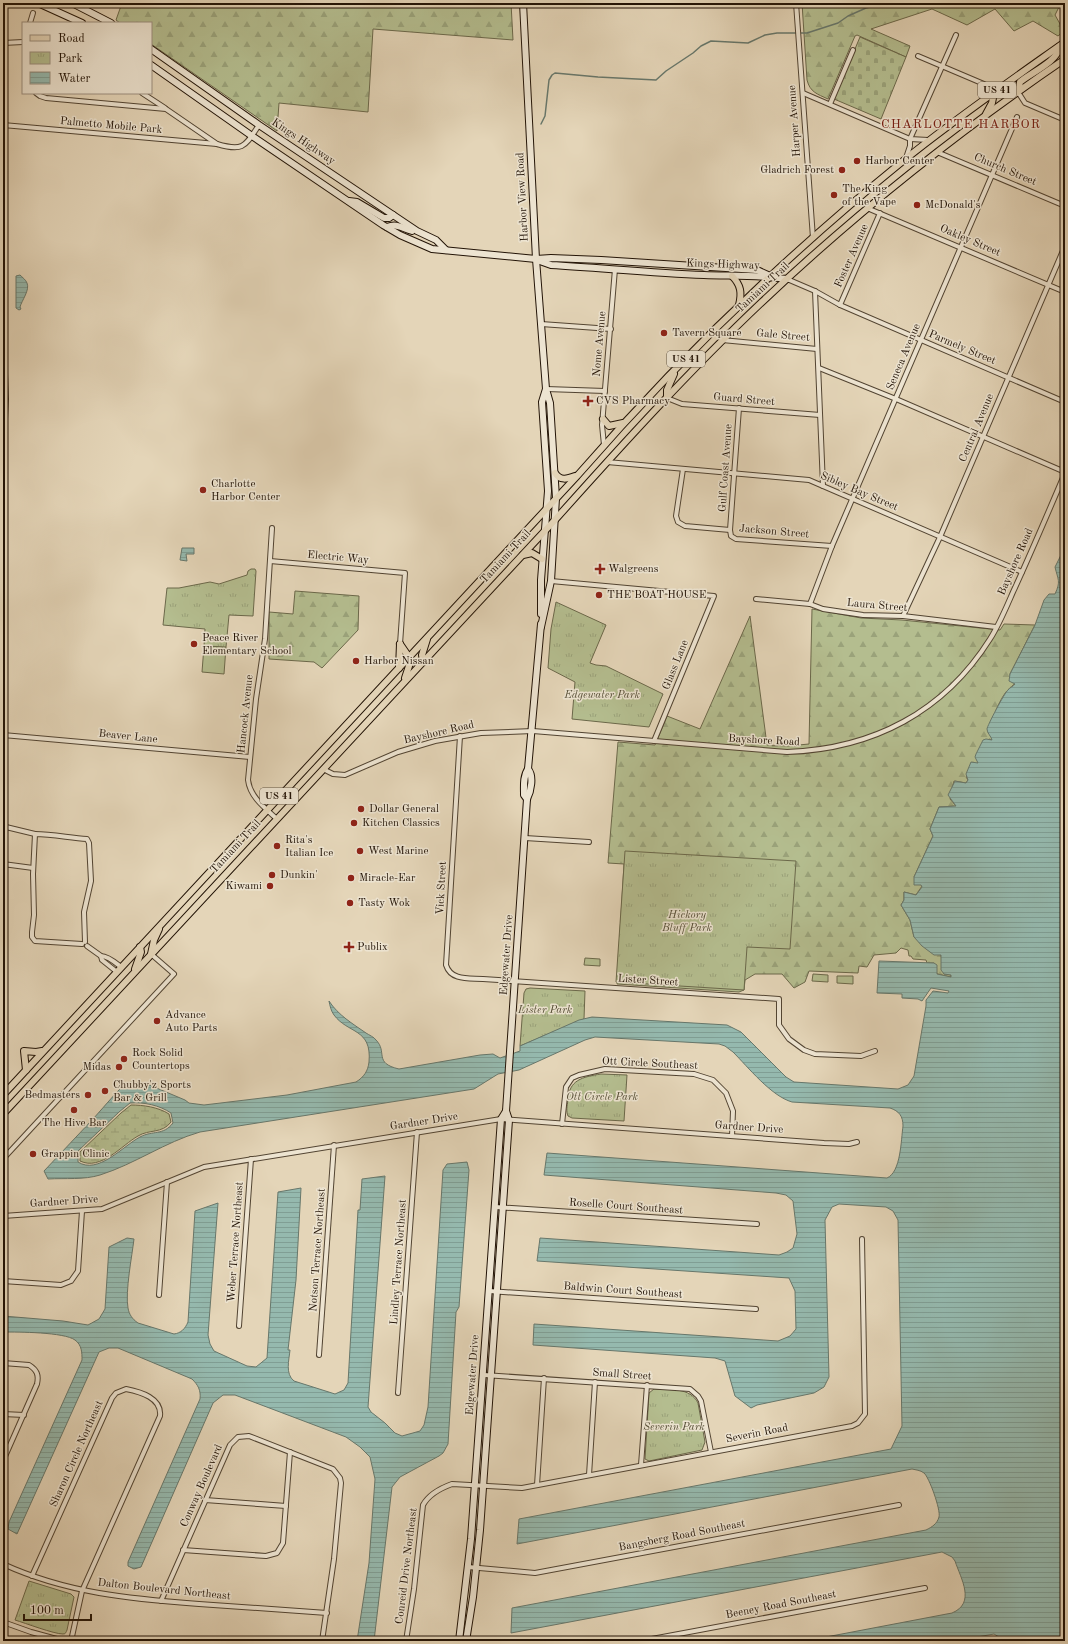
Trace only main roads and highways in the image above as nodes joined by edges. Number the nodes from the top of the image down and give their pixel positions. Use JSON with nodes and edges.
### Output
{"nodes":[{"id":1,"x":38,"y":3,"type":"edge"},
{"id":2,"x":72,"y":3,"type":"edge"},
{"id":3,"x":523,"y":3,"type":"edge"},
{"id":4,"x":80,"y":22,"type":"edge"},
{"id":5,"x":109,"y":22,"type":"edge"},
{"id":6,"x":1065,"y":42,"type":"edge"},
{"id":7,"x":1059,"y":47,"type":"junction"},
{"id":8,"x":152,"y":50,"type":"edge"},
{"id":9,"x":1065,"y":59,"type":"edge"},
{"id":10,"x":152,"y":67,"type":"edge"},
{"id":11,"x":994,"y":92,"type":"junction"},
{"id":12,"x":1018,"y":92,"type":"junction"},
{"id":13,"x":985,"y":115,"type":"junction"},
{"id":14,"x":310,"y":159,"type":"junction"},
{"id":15,"x":302,"y":170,"type":"junction"},
{"id":16,"x":347,"y":201,"type":"junction"},
{"id":17,"x":393,"y":215,"type":"junction"},
{"id":18,"x":387,"y":227,"type":"junction"},
{"id":19,"x":417,"y":231,"type":"junction"},
{"id":20,"x":446,"y":250,"type":"junction"},
{"id":21,"x":536,"y":260,"type":"junction"},
{"id":22,"x":688,"y":266,"type":"junction"},
{"id":23,"x":687,"y":274,"type":"junction"},
{"id":24,"x":732,"y":276,"type":"junction"},
{"id":25,"x":770,"y":276,"type":"junction"},
{"id":26,"x":787,"y":278,"type":"junction"},
{"id":27,"x":738,"y":307,"type":"junction"},
{"id":28,"x":675,"y":370,"type":"junction"},
{"id":29,"x":546,"y":389,"type":"junction"},
{"id":30,"x":667,"y":398,"type":"junction"},
{"id":31,"x":603,"y":419,"type":"road end"},
{"id":32,"x":625,"y":423,"type":"junction"},
{"id":33,"x":555,"y":473,"type":"junction"},
{"id":34,"x":577,"y":476,"type":"junction"},
{"id":35,"x":556,"y":498,"type":"junction"},
{"id":36,"x":548,"y":507,"type":"junction"},
{"id":37,"x":554,"y":521,"type":"junction"},
{"id":38,"x":544,"y":532,"type":"junction"},
{"id":39,"x":522,"y":556,"type":"junction"},
{"id":40,"x":542,"y":559,"type":"junction"},
{"id":41,"x":541,"y":627,"type":"junction"},
{"id":42,"x":428,"y":636,"type":"junction"},
{"id":43,"x":409,"y":656,"type":"junction"},
{"id":44,"x":423,"y":660,"type":"junction"},
{"id":45,"x":398,"y":668,"type":"junction"},
{"id":46,"x":404,"y":682,"type":"junction"},
{"id":47,"x":161,"y":924,"type":"junction"},
{"id":48,"x":140,"y":947,"type":"junction"},
{"id":49,"x":152,"y":954,"type":"junction"},
{"id":50,"x":134,"y":973,"type":"junction"},
{"id":51,"x":42,"y":1052,"type":"junction"},
{"id":52,"x":26,"y":1070,"type":"junction"},
{"id":53,"x":3,"y":1095,"type":"edge"},
{"id":54,"x":506,"y":1111,"type":"junction"},
{"id":55,"x":3,"y":1114,"type":"edge"},
{"id":56,"x":459,"y":1641,"type":"edge"},
{"id":57,"x":466,"y":1641,"type":"edge"}],
"edges":[{"from":1,"to":4,"type":"main road"},
{"from":2,"to":5,"type":"main road"},
{"from":3,"to":21,"type":"main road","name":"Harbor View Road"},
{"from":6,"to":7,"type":"main road","name":"Tamiami Trail","number":"US 41"},
{"from":7,"to":11,"type":"main road","name":"Tamiami Trail","number":"US 41"},
{"from":7,"to":12,"type":"main road"},
{"from":8,"to":14,"type":"main road","name":"Kings Highway"},
{"from":9,"to":12,"type":"main road","name":"Tamiami Trail","number":"US 41"},
{"from":10,"to":15,"type":"main road","name":"Kings Highway"},
{"from":11,"to":13,"type":"main road"},
{"from":11,"to":25,"type":"main road","name":"Tamiami Trail","number":"US 41"},
{"from":12,"to":13,"type":"main road","name":"Tamiami Trail","number":"US 41"},
{"from":13,"to":26,"type":"main road","name":"Tamiami Trail","number":"US 41"},
{"from":14,"to":15,"type":"main road"},
{"from":14,"to":17,"type":"main road","name":"Kings Highway"},
{"from":15,"to":16,"type":"main road","name":"Kings Highway"},
{"from":16,"to":17,"type":"main road"},
{"from":16,"to":18,"type":"main road","name":"Kings Highway"},
{"from":17,"to":19,"type":"main road","name":"Kings Highway"},
{"from":18,"to":19,"type":"main road"},
{"from":18,"to":20,"type":"main road","name":"Kings Highway"},
{"from":19,"to":20,"type":"main road","name":"Kings Highway"},
{"from":20,"to":21,"type":"main road","name":"Kings Highway"},
{"from":21,"to":22,"type":"main road","name":"Kings Highway"},
{"from":21,"to":23,"type":"main road","name":"Kings Highway"},
{"from":21,"to":29,"type":"main road","name":"Harbor View Road"},
{"from":22,"to":23,"type":"main road"},
{"from":22,"to":25,"type":"main road","name":"Kings Highway"},
{"from":23,"to":24,"type":"main road","name":"Kings Highway"},
{"from":24,"to":25,"type":"main road","name":"Kings Highway"},
{"from":24,"to":27,"type":"main road"},
{"from":25,"to":26,"type":"main road"},
{"from":25,"to":27,"type":"main road","name":"Tamiami Trail","number":"US 41"},
{"from":26,"to":30,"type":"main road","name":"Tamiami Trail","number":"US 41"},
{"from":27,"to":28,"type":"main road","name":"Tamiami Trail","number":"US 41"},
{"from":28,"to":30,"type":"main road"},
{"from":28,"to":32,"type":"main road","name":"Tamiami Trail","number":"US 41"},
{"from":29,"to":33,"type":"main road","name":"Harbor View Road"},
{"from":29,"to":36,"type":"main road","name":"Harbor View Road"},
{"from":30,"to":37,"type":"main road","name":"Tamiami Trail","number":"US 41"},
{"from":31,"to":32,"type":"main road"},
{"from":32,"to":34,"type":"main road","name":"Tamiami Trail","number":"US 41"},
{"from":33,"to":34,"type":"main road"},
{"from":33,"to":35,"type":"main road","name":"Harbor View Road"},
{"from":34,"to":35,"type":"main road","name":"Tamiami Trail","number":"US 41"},
{"from":35,"to":36,"type":"main road","name":"Tamiami Trail","number":"US 41"},
{"from":35,"to":37,"type":"main road","name":"Harbor View Road"},
{"from":36,"to":38,"type":"main road","name":"Harbor View Road"},
{"from":36,"to":42,"type":"main road","name":"Tamiami Trail","number":"US 41"},
{"from":37,"to":38,"type":"main road","name":"Tamiami Trail","number":"US 41"},
{"from":37,"to":41,"type":"main road","name":"Edgewater Drive"},
{"from":38,"to":39,"type":"main road","name":"Tamiami Trail","number":"US 41"},
{"from":38,"to":40,"type":"main road","name":"Edgewater Drive"},
{"from":39,"to":40,"type":"main road"},
{"from":39,"to":44,"type":"main road","name":"Tamiami Trail","number":"US 41"},
{"from":40,"to":41,"type":"main road","name":"Edgewater Drive"},
{"from":41,"to":54,"type":"main road","name":"Edgewater Drive"},
{"from":42,"to":43,"type":"main road","name":"Tamiami Trail","number":"US 41"},
{"from":42,"to":44,"type":"main road"},
{"from":43,"to":45,"type":"main road","name":"Tamiami Trail","number":"US 41"},
{"from":43,"to":45,"type":"main road"},
{"from":43,"to":46,"type":"main road"},
{"from":44,"to":46,"type":"main road","name":"Tamiami Trail","number":"US 41"},
{"from":45,"to":47,"type":"main road","name":"Tamiami Trail","number":"US 41"},
{"from":46,"to":49,"type":"main road","name":"Tamiami Trail","number":"US 41"},
{"from":47,"to":48,"type":"main road","name":"Tamiami Trail","number":"US 41"},
{"from":47,"to":49,"type":"main road"},
{"from":48,"to":50,"type":"main road"},
{"from":48,"to":51,"type":"main road","name":"Tamiami Trail","number":"US 41"},
{"from":49,"to":50,"type":"main road","name":"Tamiami Trail","number":"US 41"},
{"from":50,"to":55,"type":"main road","name":"Tamiami Trail","number":"US 41"},
{"from":51,"to":52,"type":"main road","name":"Tamiami Trail","number":"US 41"},
{"from":51,"to":52,"type":"main road"},
{"from":52,"to":53,"type":"main road","name":"Tamiami Trail","number":"US 41"},
{"from":54,"to":56,"type":"main road","name":"Edgewater Drive"},
{"from":54,"to":57,"type":"main road","name":"Edgewater Drive"}]}
